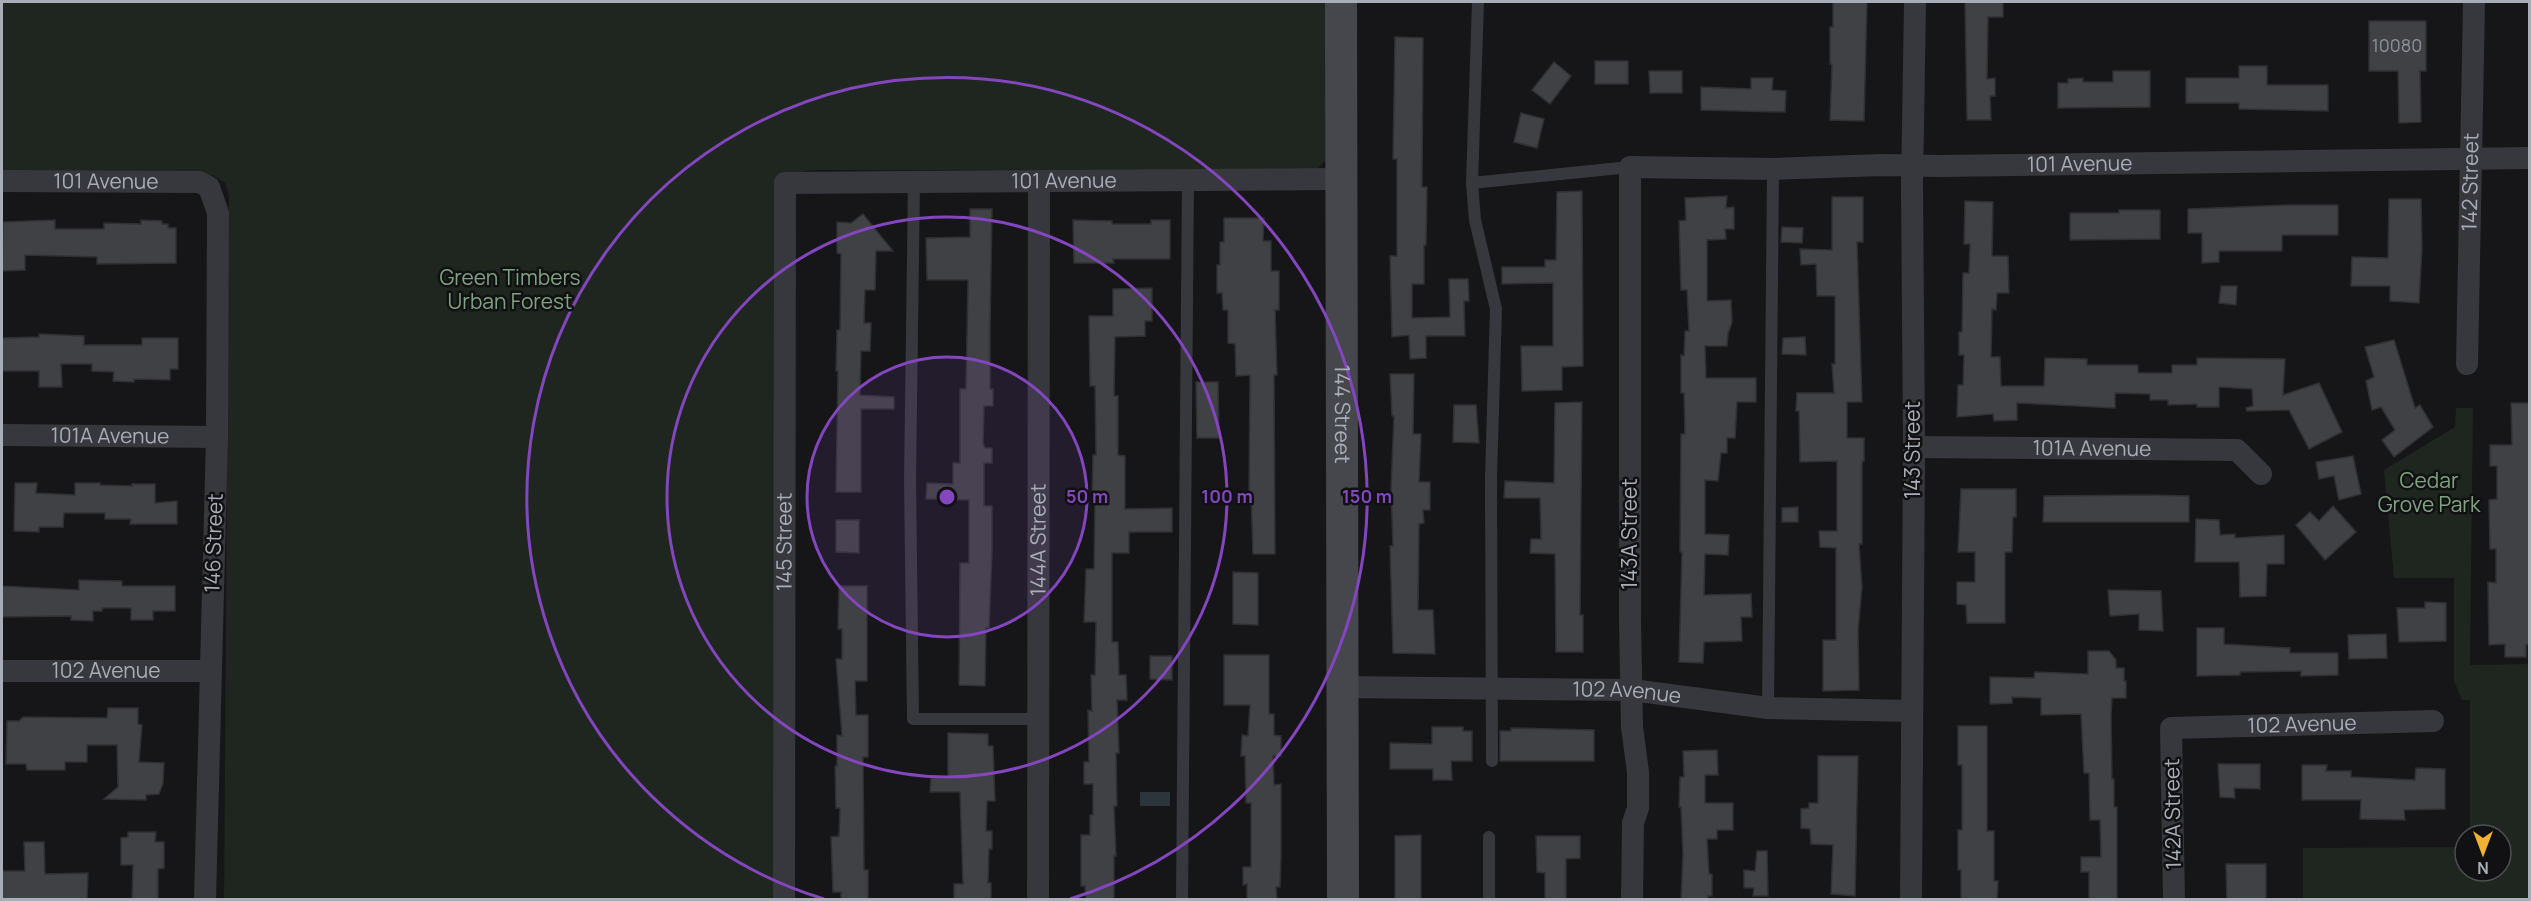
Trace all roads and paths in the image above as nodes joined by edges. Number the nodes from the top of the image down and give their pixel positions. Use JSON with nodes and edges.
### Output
{"nodes":[{"id":1,"x":1341,"y":2,"type":"edge"},
{"id":2,"x":1478,"y":2,"type":"edge"},
{"id":3,"x":1915,"y":2,"type":"edge"},
{"id":4,"x":2474,"y":2,"type":"edge"},
{"id":5,"x":2529,"y":158,"type":"edge"},
{"id":6,"x":2471,"y":159,"type":"junction"},
{"id":7,"x":1912,"y":165,"type":"junction"},
{"id":8,"x":1630,"y":167,"type":"junction"},
{"id":9,"x":1773,"y":169,"type":"junction"},
{"id":10,"x":1343,"y":179,"type":"junction"},
{"id":11,"x":1188,"y":180,"type":"junction"},
{"id":12,"x":2,"y":181,"type":"edge"},
{"id":13,"x":1039,"y":181,"type":"junction"},
{"id":14,"x":914,"y":182,"type":"junction"},
{"id":15,"x":785,"y":183,"type":"joint"},
{"id":16,"x":1472,"y":183,"type":"junction"},
{"id":17,"x":209,"y":187,"type":"joint"},
{"id":18,"x":2467,"y":364,"type":"dead end"},
{"id":19,"x":2,"y":435,"type":"edge"},
{"id":20,"x":217,"y":437,"type":"junction"},
{"id":21,"x":1914,"y":447,"type":"junction"},
{"id":22,"x":2261,"y":474,"type":"dead end"},
{"id":23,"x":2,"y":671,"type":"edge"},
{"id":24,"x":210,"y":671,"type":"junction"},
{"id":25,"x":1342,"y":687,"type":"junction"},
{"id":26,"x":1491,"y":689,"type":"junction"},
{"id":27,"x":1632,"y":690,"type":"junction"},
{"id":28,"x":1768,"y":708,"type":"junction"},
{"id":29,"x":1911,"y":711,"type":"junction"},
{"id":30,"x":1039,"y":719,"type":"junction"},
{"id":31,"x":2433,"y":721,"type":"dead end"},
{"id":32,"x":2171,"y":728,"type":"joint"},
{"id":33,"x":1492,"y":761,"type":"dead end"},
{"id":34,"x":1489,"y":837,"type":"dead end"},
{"id":35,"x":205,"y":900,"type":"edge"},
{"id":36,"x":783,"y":900,"type":"edge"},
{"id":37,"x":1038,"y":900,"type":"edge"},
{"id":38,"x":1182,"y":900,"type":"edge"},
{"id":39,"x":1343,"y":900,"type":"edge"},
{"id":40,"x":1489,"y":900,"type":"edge"},
{"id":41,"x":1632,"y":900,"type":"edge"},
{"id":42,"x":1911,"y":900,"type":"edge"},
{"id":43,"x":2175,"y":900,"type":"edge"}],
"edges":[{"from":1,"to":10,"type":"main road","name":"144 Street"},
{"from":2,"to":16,"type":"lane"},
{"from":3,"to":7,"type":"street","name":"143 Street"},
{"from":4,"to":6,"type":"street","name":"142 Street"},
{"from":5,"to":6,"type":"street","name":"101 Avenue"},
{"from":6,"to":7,"type":"street","name":"101 Avenue"},
{"from":6,"to":18,"type":"street","name":"142 Street"},
{"from":7,"to":9,"type":"street","name":"101 Avenue"},
{"from":7,"to":21,"type":"street","name":"143 Street"},
{"from":8,"to":9,"type":"street","name":"101 Avenue"},
{"from":8,"to":16,"type":"lane"},
{"from":8,"to":27,"type":"street","name":"143A Street"},
{"from":9,"to":28,"type":"lane"},
{"from":10,"to":11,"type":"street","name":"101 Avenue"},
{"from":10,"to":25,"type":"main road","name":"144 Street"},
{"from":11,"to":13,"type":"street","name":"101 Avenue"},
{"from":11,"to":38,"type":"lane"},
{"from":12,"to":17,"type":"street","name":"101 Avenue"},
{"from":13,"to":14,"type":"street","name":"101 Avenue"},
{"from":13,"to":30,"type":"street","name":"144A Street"},
{"from":14,"to":15,"type":"street","name":"101 Avenue"},
{"from":14,"to":30,"type":"lane"},
{"from":15,"to":36,"type":"street","name":"145 Street"},
{"from":16,"to":26,"type":"lane"},
{"from":17,"to":20,"type":"street","name":"146 Street"},
{"from":19,"to":20,"type":"street","name":"101A Avenue"},
{"from":20,"to":24,"type":"street","name":"146 Street"},
{"from":21,"to":22,"type":"street","name":"101A Avenue"},
{"from":21,"to":29,"type":"street","name":"143 Street"},
{"from":23,"to":24,"type":"street","name":"102 Avenue"},
{"from":24,"to":35,"type":"street","name":"146 Street"},
{"from":25,"to":26,"type":"street","name":"102 Avenue"},
{"from":25,"to":39,"type":"main road","name":"144 Street"},
{"from":26,"to":27,"type":"street","name":"102 Avenue"},
{"from":26,"to":33,"type":"lane"},
{"from":27,"to":28,"type":"street","name":"102 Avenue"},
{"from":27,"to":41,"type":"street","name":"143A Street"},
{"from":28,"to":29,"type":"street","name":"102 Avenue"},
{"from":29,"to":42,"type":"street","name":"143 Street"},
{"from":30,"to":37,"type":"street","name":"144A Street"},
{"from":31,"to":32,"type":"street","name":"102 Avenue"},
{"from":32,"to":43,"type":"street","name":"142A Street"},
{"from":34,"to":40,"type":"lane"}]}
